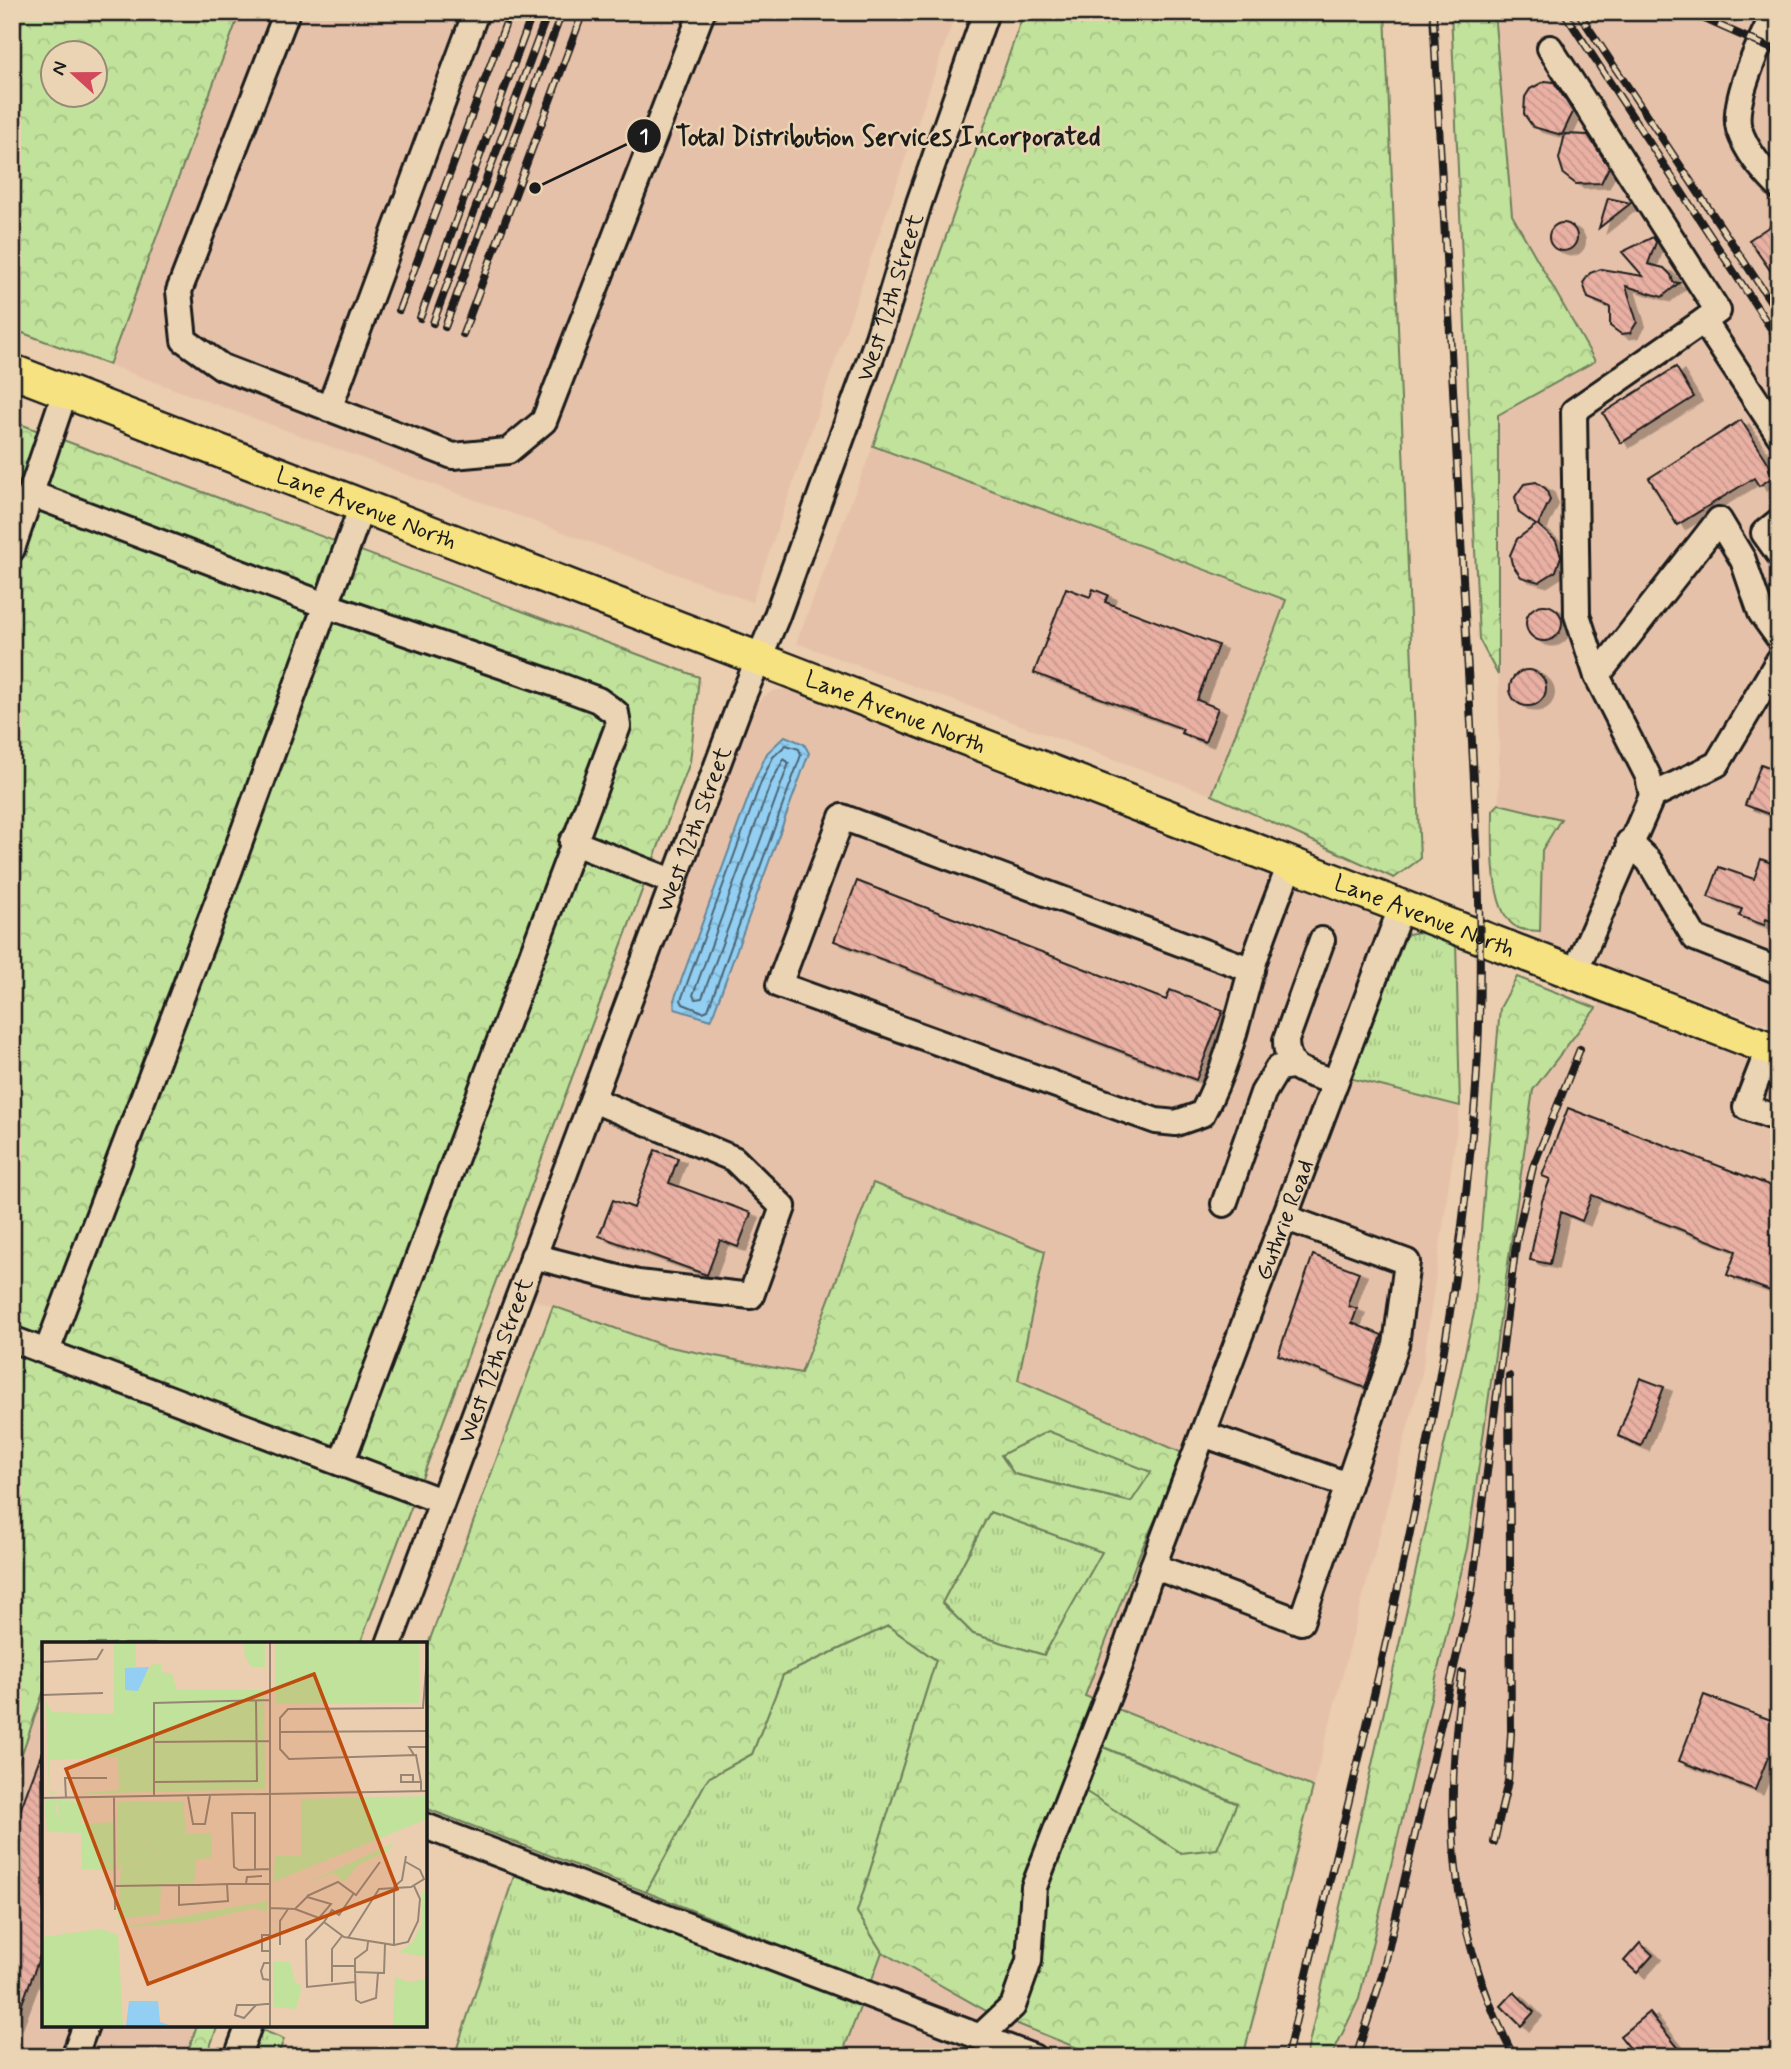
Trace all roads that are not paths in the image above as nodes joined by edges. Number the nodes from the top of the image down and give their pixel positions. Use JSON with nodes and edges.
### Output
{"nodes":[{"id":1,"x":288,"y":12,"type":"edge"},
{"id":2,"x":476,"y":12,"type":"edge"},
{"id":3,"x":702,"y":12,"type":"edge"},
{"id":4,"x":986,"y":12,"type":"edge"},
{"id":5,"x":1775,"y":13,"type":"edge"},
{"id":6,"x":1550,"y":47,"type":"dead end"},
{"id":7,"x":1779,"y":187,"type":"edge"},
{"id":8,"x":1704,"y":321,"type":"junction"},
{"id":9,"x":12,"y":371,"type":"edge"},
{"id":10,"x":65,"y":392,"type":"junction"},
{"id":11,"x":329,"y":409,"type":"junction"},
{"id":12,"x":1779,"y":435,"type":"edge"},
{"id":13,"x":32,"y":494,"type":"junction"},
{"id":14,"x":362,"y":506,"type":"junction"},
{"id":15,"x":1779,"y":521,"type":"edge"},
{"id":16,"x":12,"y":549,"type":"edge"},
{"id":17,"x":1779,"y":554,"type":"edge"},
{"id":18,"x":325,"y":605,"type":"junction"},
{"id":19,"x":1779,"y":638,"type":"edge"},
{"id":20,"x":759,"y":660,"type":"junction"},
{"id":21,"x":1779,"y":660,"type":"edge"},
{"id":22,"x":1597,"y":676,"type":"junction"},
{"id":23,"x":1779,"y":687,"type":"edge"},
{"id":24,"x":1717,"y":764,"type":"junction"},
{"id":25,"x":1652,"y":796,"type":"junction"},
{"id":26,"x":572,"y":842,"type":"junction"},
{"id":27,"x":1629,"y":842,"type":"junction"},
{"id":28,"x":1290,"y":864,"type":"junction"},
{"id":29,"x":674,"y":882,"type":"junction"},
{"id":30,"x":1401,"y":908,"type":"junction"},
{"id":31,"x":1322,"y":940,"type":"dead end"},
{"id":32,"x":1252,"y":971,"type":"junction"},
{"id":33,"x":1779,"y":971,"type":"edge"},
{"id":34,"x":1574,"y":974,"type":"junction"},
{"id":35,"x":1774,"y":1050,"type":"edge"},
{"id":36,"x":1292,"y":1066,"type":"junction"},
{"id":37,"x":1335,"y":1082,"type":"junction"},
{"id":38,"x":593,"y":1100,"type":"junction"},
{"id":39,"x":1779,"y":1119,"type":"edge"},
{"id":40,"x":1224,"y":1205,"type":"dead end"},
{"id":41,"x":1284,"y":1217,"type":"junction"},
{"id":42,"x":533,"y":1256,"type":"junction"},
{"id":43,"x":12,"y":1339,"type":"edge"},
{"id":44,"x":47,"y":1351,"type":"junction"},
{"id":45,"x":1203,"y":1433,"type":"junction"},
{"id":46,"x":342,"y":1461,"type":"junction"},
{"id":47,"x":1348,"y":1485,"type":"junction"},
{"id":48,"x":441,"y":1501,"type":"junction"},
{"id":49,"x":1153,"y":1566,"type":"junction"},
{"id":50,"x":390,"y":1642,"type":"edge"},
{"id":51,"x":427,"y":1827,"type":"edge"},
{"id":52,"x":85,"y":2027,"type":"edge"},
{"id":53,"x":248,"y":2027,"type":"edge"},
{"id":54,"x":980,"y":2037,"type":"junction"},
{"id":55,"x":74,"y":2057,"type":"edge"},
{"id":56,"x":237,"y":2057,"type":"edge"},
{"id":57,"x":1032,"y":2057,"type":"edge"}],
"edges":[{"from":1,"to":11,"type":"street"},
{"from":2,"to":11,"type":"street"},
{"from":3,"to":11,"type":"street"},
{"from":4,"to":20,"type":"street","name":"West 12th Street"},
{"from":5,"to":7,"type":"street"},
{"from":6,"to":8,"type":"street"},
{"from":8,"to":12,"type":"street"},
{"from":8,"to":22,"type":"street"},
{"from":9,"to":10,"type":"main road","name":"Lane Avenue North"},
{"from":10,"to":13,"type":"street"},
{"from":10,"to":14,"type":"main road","name":"Lane Avenue North"},
{"from":13,"to":16,"type":"street"},
{"from":13,"to":18,"type":"street"},
{"from":14,"to":18,"type":"street"},
{"from":14,"to":20,"type":"main road","name":"Lane Avenue North"},
{"from":15,"to":17,"type":"street"},
{"from":18,"to":26,"type":"street"},
{"from":18,"to":44,"type":"street"},
{"from":19,"to":22,"type":"street"},
{"from":20,"to":28,"type":"main road","name":"Lane Avenue North"},
{"from":20,"to":29,"type":"street","name":"West 12th Street"},
{"from":21,"to":24,"type":"street"},
{"from":22,"to":25,"type":"street"},
{"from":23,"to":24,"type":"street"},
{"from":24,"to":25,"type":"street"},
{"from":25,"to":27,"type":"street"},
{"from":26,"to":29,"type":"street"},
{"from":26,"to":46,"type":"street"},
{"from":27,"to":33,"type":"street"},
{"from":27,"to":34,"type":"street"},
{"from":28,"to":30,"type":"main road","name":"Lane Avenue North"},
{"from":28,"to":32,"type":"street"},
{"from":29,"to":38,"type":"street","name":"West 12th Street"},
{"from":30,"to":34,"type":"main road","name":"Lane Avenue North"},
{"from":30,"to":37,"type":"street","name":"Guthrie Road"},
{"from":31,"to":36,"type":"street"},
{"from":32,"to":32,"type":"street"},
{"from":34,"to":35,"type":"main road","name":"Lane Avenue North"},
{"from":35,"to":39,"type":"street"},
{"from":36,"to":37,"type":"street"},
{"from":36,"to":40,"type":"street"},
{"from":37,"to":41,"type":"street","name":"Guthrie Road"},
{"from":38,"to":42,"type":"street","name":"West 12th Street"},
{"from":38,"to":42,"type":"street"},
{"from":41,"to":45,"type":"street","name":"Guthrie Road"},
{"from":41,"to":47,"type":"street"},
{"from":42,"to":48,"type":"street","name":"West 12th Street"},
{"from":43,"to":44,"type":"street"},
{"from":44,"to":46,"type":"street"},
{"from":45,"to":47,"type":"street"},
{"from":45,"to":49,"type":"street","name":"Guthrie Road"},
{"from":46,"to":48,"type":"street"},
{"from":47,"to":49,"type":"street"},
{"from":48,"to":50,"type":"street","name":"West 12th Street"},
{"from":49,"to":54,"type":"street","name":"Guthrie Road"},
{"from":51,"to":54,"type":"street"},
{"from":52,"to":55,"type":"street"},
{"from":53,"to":56,"type":"street"},
{"from":54,"to":57,"type":"street"}]}
